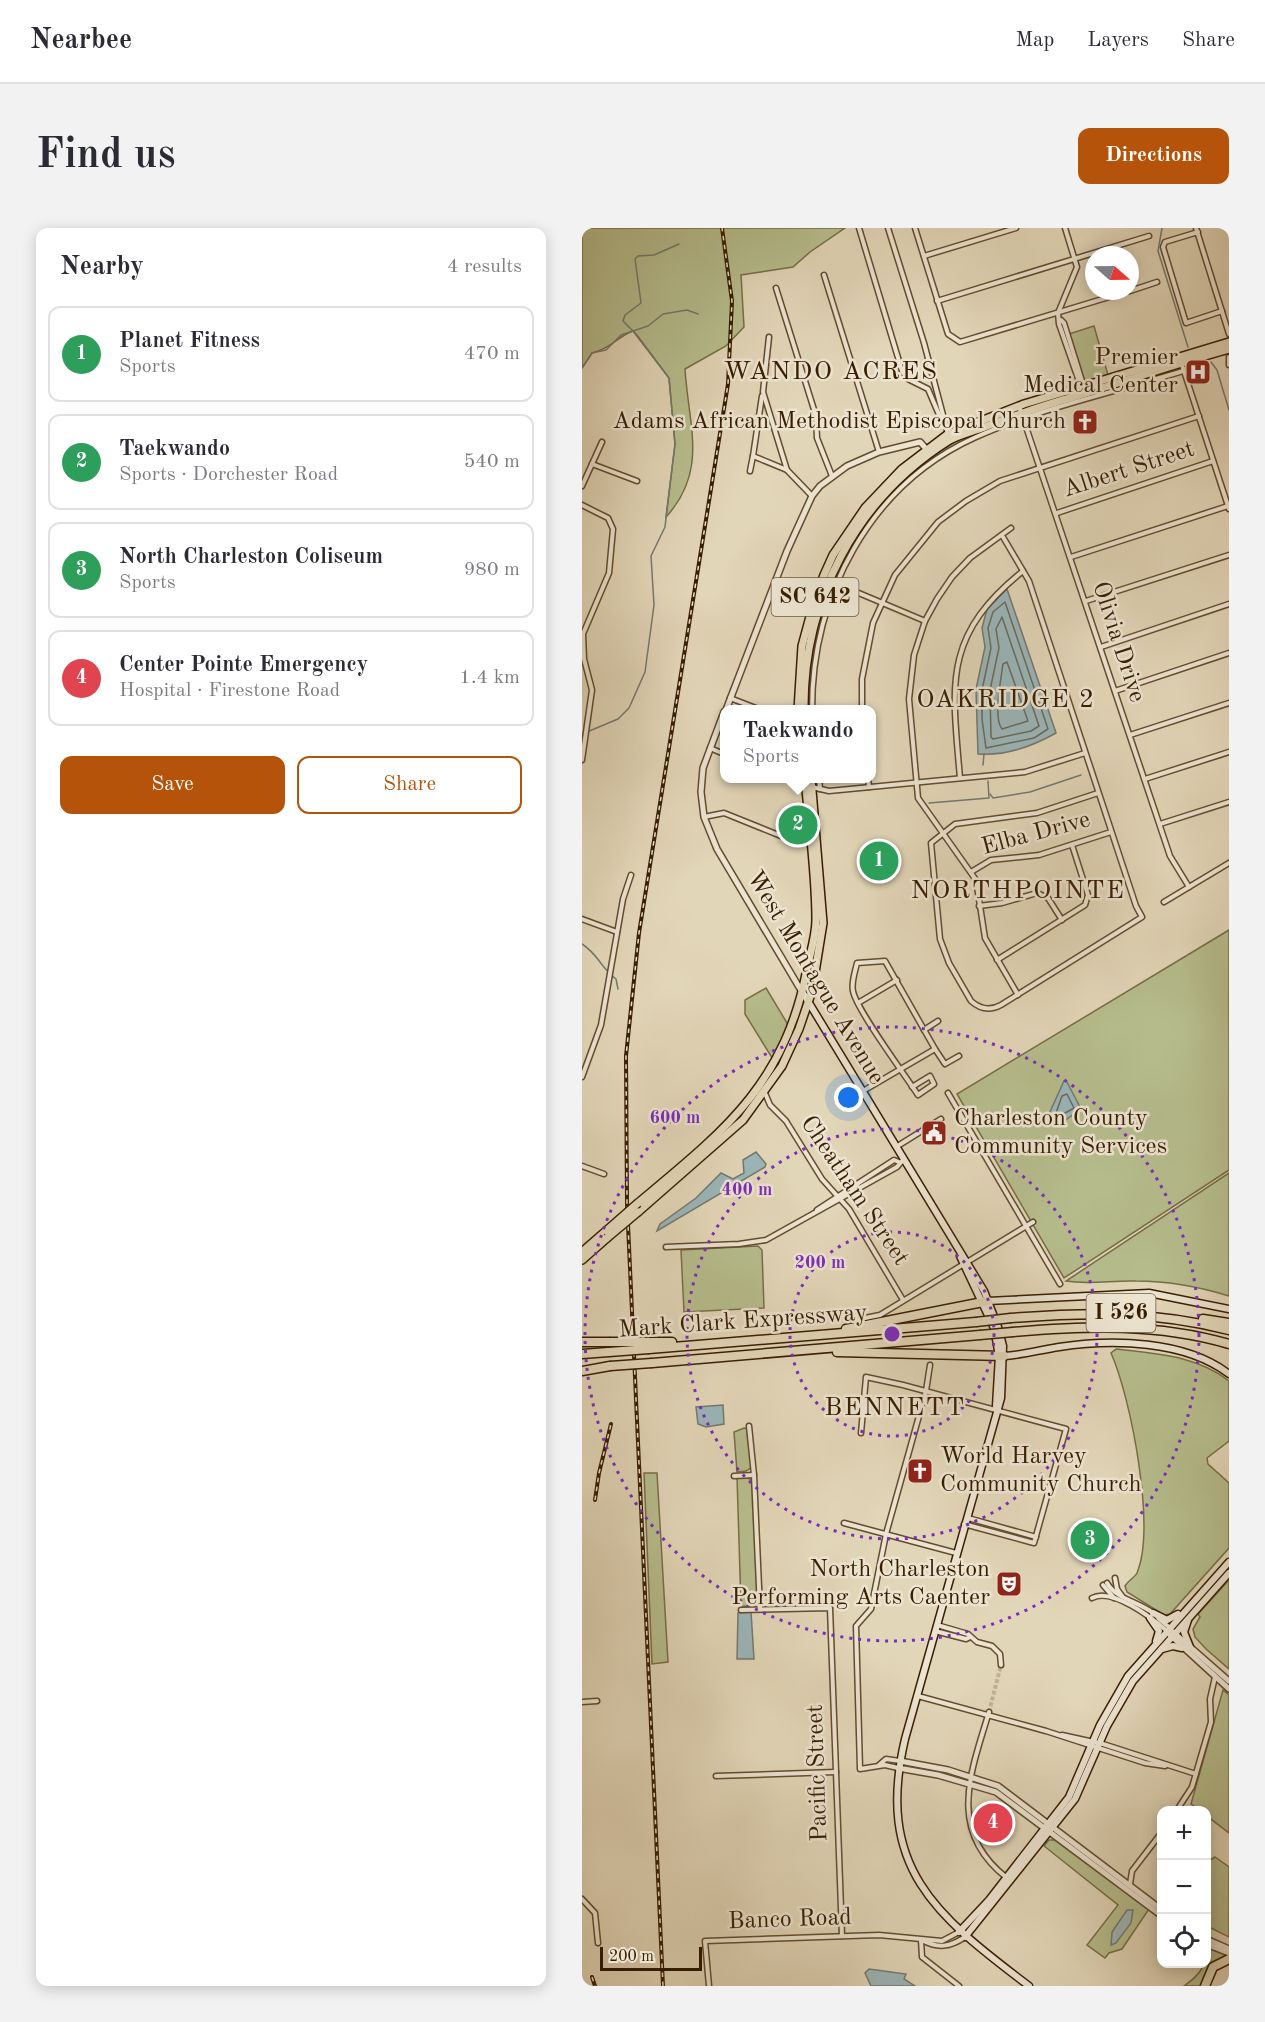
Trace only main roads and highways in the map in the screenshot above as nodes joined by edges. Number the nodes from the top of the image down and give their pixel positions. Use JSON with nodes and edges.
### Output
{"nodes":[{"id":1,"x":1229,"y":342,"type":"edge"},
{"id":2,"x":1229,"y":349,"type":"edge"},
{"id":3,"x":1180,"y":360,"type":"junction"},
{"id":4,"x":928,"y":453,"type":"junction"},
{"id":5,"x":798,"y":705,"type":"edge"},
{"id":6,"x":804,"y":705,"type":"edge"},
{"id":7,"x":811,"y":785,"type":"edge"},
{"id":8,"x":803,"y":993,"type":"junction"},
{"id":9,"x":808,"y":1004,"type":"junction"},
{"id":10,"x":607,"y":1235,"type":"junction"},
{"id":11,"x":582,"y":1251,"type":"edge"},
{"id":12,"x":582,"y":1260,"type":"edge"},
{"id":13,"x":986,"y":1301,"type":"junction"},
{"id":14,"x":1229,"y":1309,"type":"edge"},
{"id":15,"x":1111,"y":1312,"type":"junction"},
{"id":16,"x":1229,"y":1323,"type":"edge"},
{"id":17,"x":1229,"y":1330,"type":"edge"},
{"id":18,"x":789,"y":1337,"type":"junction"},
{"id":19,"x":582,"y":1342,"type":"edge"},
{"id":20,"x":1229,"y":1344,"type":"edge"},
{"id":21,"x":648,"y":1346,"type":"junction"},
{"id":22,"x":582,"y":1354,"type":"edge"},
{"id":23,"x":771,"y":1354,"type":"junction"},
{"id":24,"x":1001,"y":1356,"type":"junction"},
{"id":25,"x":582,"y":1369,"type":"edge"},
{"id":26,"x":1229,"y":1374,"type":"edge"},
{"id":27,"x":1229,"y":1562,"type":"edge"},
{"id":28,"x":1229,"y":1573,"type":"edge"},
{"id":29,"x":1197,"y":1598,"type":"junction"},
{"id":30,"x":1189,"y":1617,"type":"junction"},
{"id":31,"x":1171,"y":1632,"type":"junction"},
{"id":32,"x":1190,"y":1647,"type":"road end"},
{"id":33,"x":1182,"y":1648,"type":"road end"},
{"id":34,"x":1156,"y":1649,"type":"junction"},
{"id":35,"x":962,"y":1934,"type":"junction"},
{"id":36,"x":1229,"y":1959,"type":"edge"},
{"id":37,"x":1029,"y":1986,"type":"edge"},
{"id":38,"x":1204,"y":1986,"type":"edge"}],
"edges":[{"from":1,"to":3,"type":"main road","number":"SC 642"},
{"from":2,"to":3,"type":"main road","number":"SC 642"},
{"from":3,"to":4,"type":"main road","number":"SC 642"},
{"from":4,"to":5,"type":"main road","number":"SC 642"},
{"from":4,"to":6,"type":"main road","number":"SC 642"},
{"from":7,"to":8,"type":"main road"},
{"from":7,"to":9,"type":"main road"},
{"from":8,"to":9,"type":"main road","name":"West Montague Avenue"},
{"from":8,"to":10,"type":"main road","bridge":true},
{"from":9,"to":10,"type":"main road","bridge":true},
{"from":9,"to":13,"type":"main road","name":"West Montague Avenue"},
{"from":10,"to":11,"type":"main road"},
{"from":10,"to":12,"type":"main road"},
{"from":13,"to":14,"type":"main road"},
{"from":13,"to":18,"type":"highway"},
{"from":13,"to":24,"type":"main road","name":"West Montague Avenue"},
{"from":15,"to":16,"type":"highway"},
{"from":15,"to":17,"type":"highway","name":"Mark Clark Expressway","number":"I 526"},
{"from":15,"to":18,"type":"highway","name":"Mark Clark Expressway","number":"I 526","bridge":true},
{"from":18,"to":21,"type":"highway","name":"Mark Clark Expressway","number":"I 526"},
{"from":19,"to":21,"type":"highway","bridge":true},
{"from":20,"to":23,"type":"highway","name":"Mark Clark Expressway","number":"I 526","bridge":true},
{"from":21,"to":22,"type":"highway","name":"Mark Clark Expressway","bridge":true},
{"from":23,"to":24,"type":"highway"},
{"from":23,"to":25,"type":"highway","name":"Mark Clark Expressway","number":"I 526","bridge":true},
{"from":24,"to":26,"type":"main road"},
{"from":24,"to":35,"type":"main road","name":"West Montague Avenue"},
{"from":27,"to":29,"type":"main road"},
{"from":28,"to":30,"type":"main road"},
{"from":29,"to":31,"type":"main road"},
{"from":29,"to":34,"type":"main road"},
{"from":30,"to":31,"type":"main road"},
{"from":30,"to":32,"type":"main road"},
{"from":31,"to":34,"type":"main road"},
{"from":33,"to":34,"type":"main road"},
{"from":34,"to":35,"type":"main road"},
{"from":35,"to":37,"type":"main road","name":"West Montague Avenue"},
{"from":36,"to":38,"type":"highway"}]}
